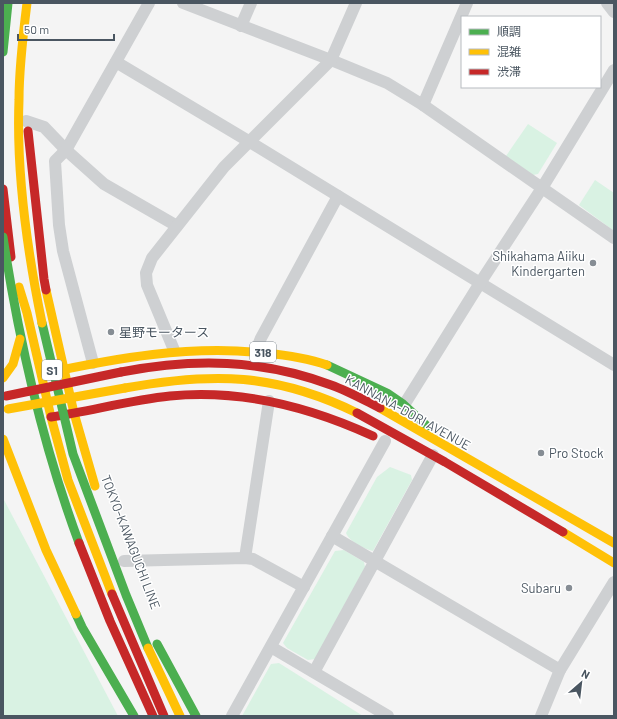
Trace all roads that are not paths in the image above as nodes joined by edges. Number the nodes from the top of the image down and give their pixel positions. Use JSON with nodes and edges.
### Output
{"nodes":[{"id":1,"x":8,"y":3,"type":"edge"},
{"id":2,"x":14,"y":3,"type":"edge"},
{"id":3,"x":27,"y":3,"type":"edge"},
{"id":4,"x":33,"y":3,"type":"edge"},
{"id":5,"x":149,"y":3,"type":"edge"},
{"id":6,"x":183,"y":3,"type":"edge"},
{"id":7,"x":251,"y":3,"type":"edge"},
{"id":8,"x":356,"y":3,"type":"edge"},
{"id":9,"x":467,"y":3,"type":"edge"},
{"id":10,"x":607,"y":3,"type":"edge"},
{"id":11,"x":614,"y":12,"type":"edge"},
{"id":12,"x":461,"y":16,"type":"edge"},
{"id":13,"x":461,"y":17,"type":"edge"},
{"id":14,"x":241,"y":26,"type":"junction"},
{"id":15,"x":3,"y":52,"type":"edge"},
{"id":16,"x":331,"y":60,"type":"junction"},
{"id":17,"x":116,"y":62,"type":"junction"},
{"id":18,"x":8,"y":63,"type":"dead end"},
{"id":19,"x":614,"y":70,"type":"edge"},
{"id":20,"x":423,"y":105,"type":"junction"},
{"id":21,"x":26,"y":121,"type":"junction"},
{"id":22,"x":250,"y":142,"type":"junction"},
{"id":23,"x":66,"y":150,"type":"junction"},
{"id":24,"x":6,"y":185,"type":"edge"},
{"id":25,"x":542,"y":188,"type":"junction"},
{"id":26,"x":338,"y":196,"type":"junction"},
{"id":27,"x":177,"y":226,"type":"junction"},
{"id":28,"x":3,"y":237,"type":"edge"},
{"id":29,"x":614,"y":238,"type":"edge"},
{"id":30,"x":3,"y":248,"type":"edge"},
{"id":31,"x":16,"y":268,"type":"junction"},
{"id":32,"x":480,"y":283,"type":"junction"},
{"id":33,"x":174,"y":350,"type":"junction"},
{"id":34,"x":256,"y":351,"type":"junction"},
{"id":35,"x":93,"y":363,"type":"junction"},
{"id":36,"x":614,"y":365,"type":"edge"},
{"id":37,"x":64,"y":369,"type":"junction"},
{"id":38,"x":42,"y":374,"type":"junction"},
{"id":39,"x":3,"y":378,"type":"edge"},
{"id":40,"x":4,"y":396,"type":"edge"},
{"id":41,"x":269,"y":401,"type":"junction"},
{"id":42,"x":404,"y":405,"type":"junction"},
{"id":43,"x":5,"y":410,"type":"edge"},
{"id":44,"x":74,"y":413,"type":"junction"},
{"id":45,"x":51,"y":417,"type":"junction"},
{"id":46,"x":3,"y":439,"type":"edge"},
{"id":47,"x":392,"y":444,"type":"junction"},
{"id":48,"x":422,"y":449,"type":"junction"},
{"id":49,"x":456,"y":452,"type":"junction"},
{"id":50,"x":433,"y":455,"type":"junction"},
{"id":51,"x":112,"y":533,"type":"dead end"},
{"id":52,"x":332,"y":536,"type":"junction"},
{"id":53,"x":614,"y":543,"type":"edge"},
{"id":54,"x":245,"y":558,"type":"junction"},
{"id":55,"x":124,"y":561,"type":"dead end"},
{"id":56,"x":374,"y":561,"type":"junction"},
{"id":57,"x":614,"y":562,"type":"edge"},
{"id":58,"x":614,"y":582,"type":"edge"},
{"id":59,"x":304,"y":587,"type":"junction"},
{"id":60,"x":148,"y":625,"type":"dead end"},
{"id":61,"x":271,"y":647,"type":"junction"},
{"id":62,"x":560,"y":670,"type":"junction"},
{"id":63,"x":314,"y":672,"type":"junction"},
{"id":64,"x":134,"y":716,"type":"edge"},
{"id":65,"x":153,"y":716,"type":"edge"},
{"id":66,"x":164,"y":716,"type":"edge"},
{"id":67,"x":180,"y":716,"type":"edge"},
{"id":68,"x":196,"y":716,"type":"edge"},
{"id":69,"x":232,"y":716,"type":"edge"},
{"id":70,"x":388,"y":716,"type":"edge"},
{"id":71,"x":540,"y":716,"type":"edge"}],
"edges":[{"from":1,"to":15,"type":"main road"},
{"from":2,"to":18,"type":"main road"},
{"from":3,"to":67,"type":"main road","number":"S1","bridge":true},
{"from":4,"to":21,"type":"main road","name":"TOKYO-KAWAGUCHI LINE"},
{"from":5,"to":17,"type":"street"},
{"from":6,"to":14,"type":"street"},
{"from":7,"to":14,"type":"street"},
{"from":8,"to":16,"type":"street"},
{"from":9,"to":12,"type":"street"},
{"from":10,"to":11,"type":"street"},
{"from":13,"to":20,"type":"street"},
{"from":14,"to":16,"type":"street"},
{"from":16,"to":20,"type":"street"},
{"from":16,"to":22,"type":"street"},
{"from":17,"to":22,"type":"street"},
{"from":17,"to":23,"type":"street"},
{"from":19,"to":25,"type":"street"},
{"from":20,"to":25,"type":"street"},
{"from":21,"to":23,"type":"street"},
{"from":21,"to":37,"type":"main road","name":"TOKYO-KAWAGUCHI LINE"},
{"from":22,"to":26,"type":"street"},
{"from":22,"to":27,"type":"street"},
{"from":23,"to":27,"type":"street"},
{"from":23,"to":35,"type":"street"},
{"from":24,"to":31,"type":"main road"},
{"from":24,"to":31,"type":"main road"},
{"from":25,"to":29,"type":"street"},
{"from":25,"to":32,"type":"street"},
{"from":26,"to":32,"type":"street"},
{"from":26,"to":34,"type":"street"},
{"from":27,"to":33,"type":"street"},
{"from":28,"to":65,"type":"main road","number":"S1","bridge":true},
{"from":30,"to":31,"type":"main road"},
{"from":31,"to":38,"type":"main road"},
{"from":31,"to":39,"type":"main road","bridge":true},
{"from":32,"to":36,"type":"street"},
{"from":32,"to":42,"type":"street"},
{"from":33,"to":34,"type":"main road","number":"318"},
{"from":33,"to":35,"type":"main road","number":"318"},
{"from":34,"to":42,"type":"main road","number":"318"},
{"from":35,"to":37,"type":"main road","number":"318"},
{"from":37,"to":38,"type":"main road","number":"318"},
{"from":37,"to":44,"type":"main road","name":"TOKYO-KAWAGUCHI LINE"},
{"from":38,"to":45,"type":"main road"},
{"from":40,"to":49,"type":"main road","name":"KANNANA-DORI AVENUE","number":"318","bridge":true},
{"from":41,"to":44,"type":"main road","number":"318"},
{"from":41,"to":47,"type":"main road","number":"318"},
{"from":41,"to":54,"type":"street"},
{"from":42,"to":49,"type":"main road","number":"318"},
{"from":43,"to":48,"type":"main road","name":"KANNANA-DORI AVENUE","number":"318","bridge":true},
{"from":44,"to":45,"type":"main road","number":"318"},
{"from":44,"to":51,"type":"main road","name":"TOKYO-KAWAGUCHI LINE"},
{"from":45,"to":66,"type":"main road"},
{"from":46,"to":64,"type":"main road"},
{"from":47,"to":48,"type":"main road","number":"318"},
{"from":47,"to":52,"type":"street"},
{"from":48,"to":50,"type":"main road","name":"KANNANA-DORI AVENUE","number":"318"},
{"from":49,"to":53,"type":"main road","name":"KANNANA-DORI AVENUE","number":"318"},
{"from":50,"to":56,"type":"street"},
{"from":50,"to":57,"type":"main road","name":"KANNANA-DORI AVENUE","number":"318"},
{"from":52,"to":56,"type":"street"},
{"from":52,"to":59,"type":"street"},
{"from":54,"to":55,"type":"street"},
{"from":54,"to":59,"type":"street"},
{"from":56,"to":62,"type":"street"},
{"from":56,"to":63,"type":"street"},
{"from":58,"to":62,"type":"street"},
{"from":59,"to":61,"type":"street"},
{"from":60,"to":68,"type":"main road","name":"TOKYO-KAWAGUCHI LINE"},
{"from":61,"to":63,"type":"street"},
{"from":61,"to":69,"type":"street"},
{"from":62,"to":71,"type":"street"},
{"from":63,"to":70,"type":"street"}]}
